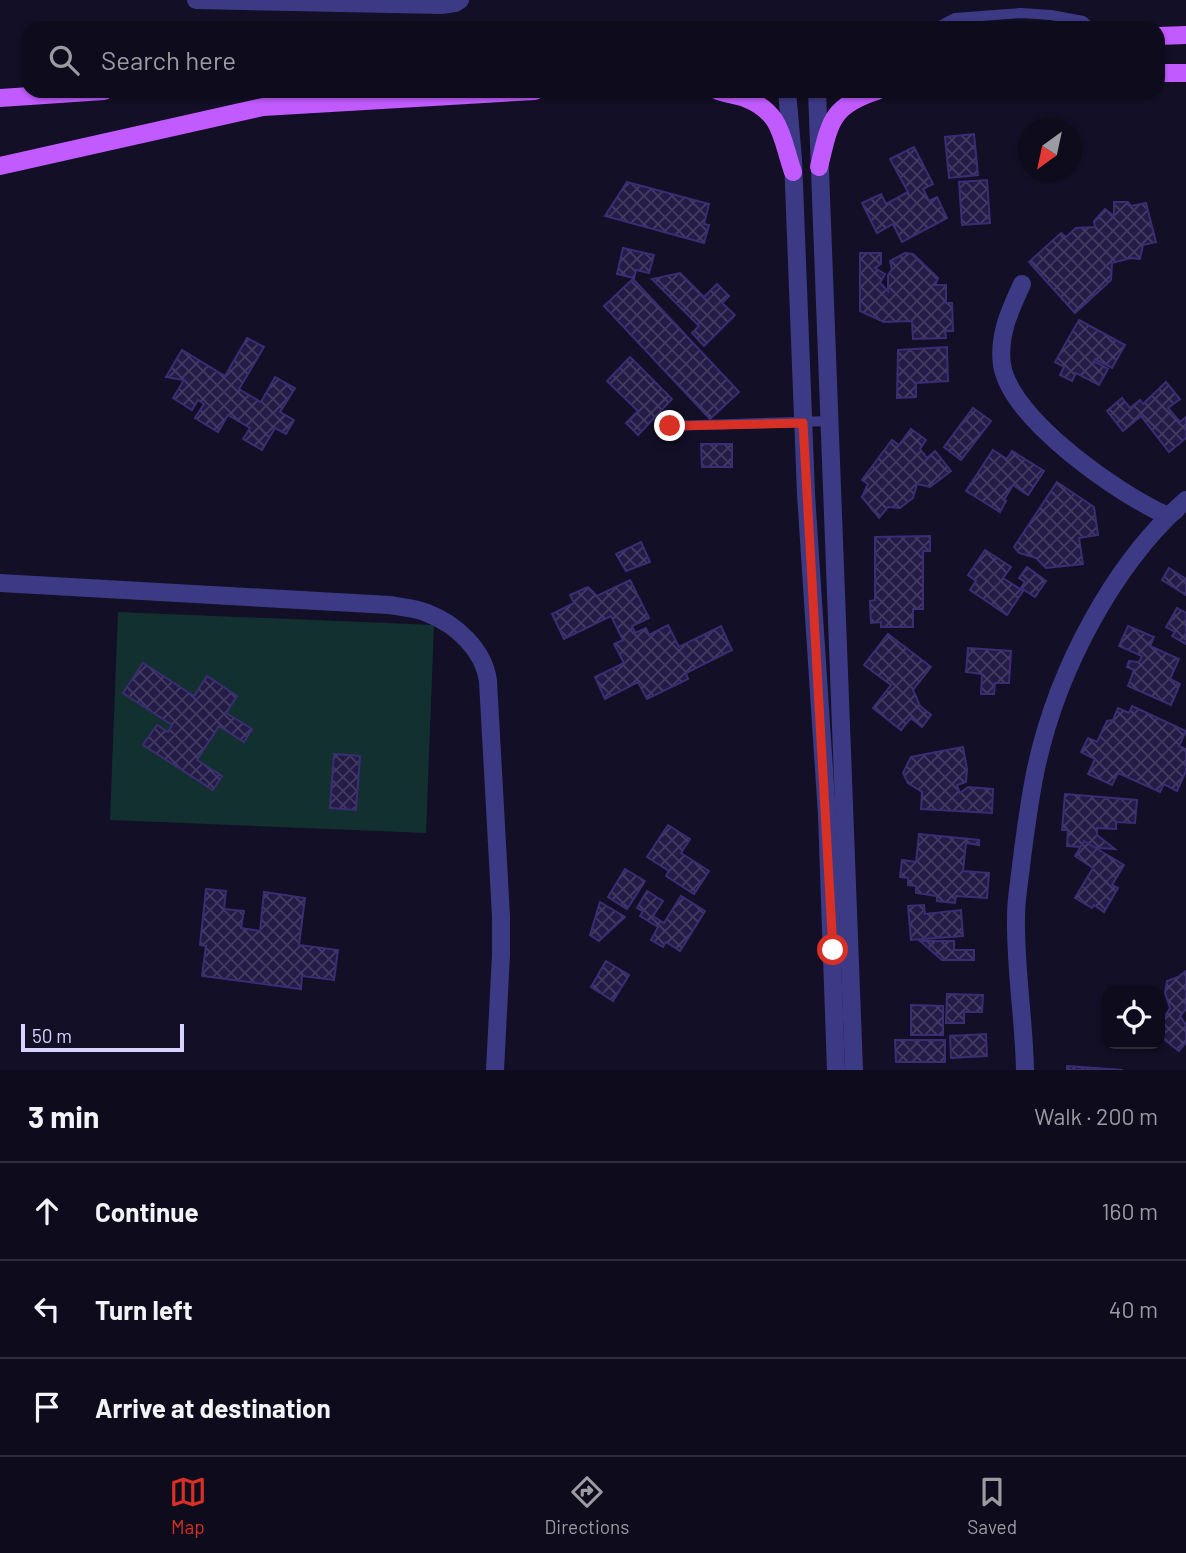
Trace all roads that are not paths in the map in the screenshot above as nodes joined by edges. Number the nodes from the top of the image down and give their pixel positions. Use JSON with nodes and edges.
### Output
{"nodes":[{"id":1,"x":196,"y":0,"type":"edge"},
{"id":2,"x":460,"y":0,"type":"edge"},
{"id":3,"x":949,"y":21,"type":"edge"},
{"id":4,"x":1083,"y":21,"type":"edge"},
{"id":5,"x":1186,"y":35,"type":"edge"},
{"id":6,"x":1165,"y":36,"type":"edge"},
{"id":7,"x":1165,"y":73,"type":"edge"},
{"id":8,"x":1186,"y":73,"type":"edge"},
{"id":9,"x":21,"y":97,"type":"edge"},
{"id":10,"x":0,"y":98,"type":"edge"},
{"id":11,"x":416,"y":98,"type":"edge"},
{"id":12,"x":741,"y":98,"type":"edge"},
{"id":13,"x":788,"y":98,"type":"edge"},
{"id":14,"x":817,"y":98,"type":"edge"},
{"id":15,"x":859,"y":98,"type":"edge"},
{"id":16,"x":0,"y":166,"type":"edge"},
{"id":17,"x":819,"y":167,"type":"junction"},
{"id":18,"x":793,"y":172,"type":"junction"},
{"id":19,"x":1022,"y":284,"type":"dead end"},
{"id":20,"x":830,"y":421,"type":"junction"},
{"id":21,"x":803,"y":423,"type":"junction"},
{"id":22,"x":670,"y":426,"type":"dead end"},
{"id":23,"x":1186,"y":502,"type":"edge"},
{"id":24,"x":1168,"y":516,"type":"junction"},
{"id":25,"x":835,"y":530,"type":"junction"},
{"id":26,"x":808,"y":532,"type":"junction"},
{"id":27,"x":0,"y":583,"type":"edge"},
{"id":28,"x":495,"y":1070,"type":"edge"},
{"id":29,"x":836,"y":1070,"type":"edge"},
{"id":30,"x":855,"y":1070,"type":"edge"},
{"id":31,"x":1025,"y":1070,"type":"edge"}],
"edges":[{"from":1,"to":2,"type":"street"},
{"from":3,"to":4,"type":"lane"},
{"from":5,"to":6,"type":"main road"},
{"from":7,"to":8,"type":"main road"},
{"from":9,"to":10,"type":"main road"},
{"from":11,"to":16,"type":"main road"},
{"from":12,"to":18,"type":"main road"},
{"from":13,"to":18,"type":"street"},
{"from":14,"to":17,"type":"street"},
{"from":15,"to":17,"type":"main road"},
{"from":17,"to":20,"type":"street"},
{"from":18,"to":21,"type":"street"},
{"from":19,"to":24,"type":"street"},
{"from":20,"to":21,"type":"lane"},
{"from":20,"to":25,"type":"street"},
{"from":21,"to":22,"type":"lane"},
{"from":21,"to":26,"type":"street"},
{"from":23,"to":24,"type":"street"},
{"from":24,"to":31,"type":"street"},
{"from":25,"to":26,"type":"street"},
{"from":25,"to":30,"type":"street"},
{"from":26,"to":29,"type":"street"},
{"from":27,"to":28,"type":"street"}]}
